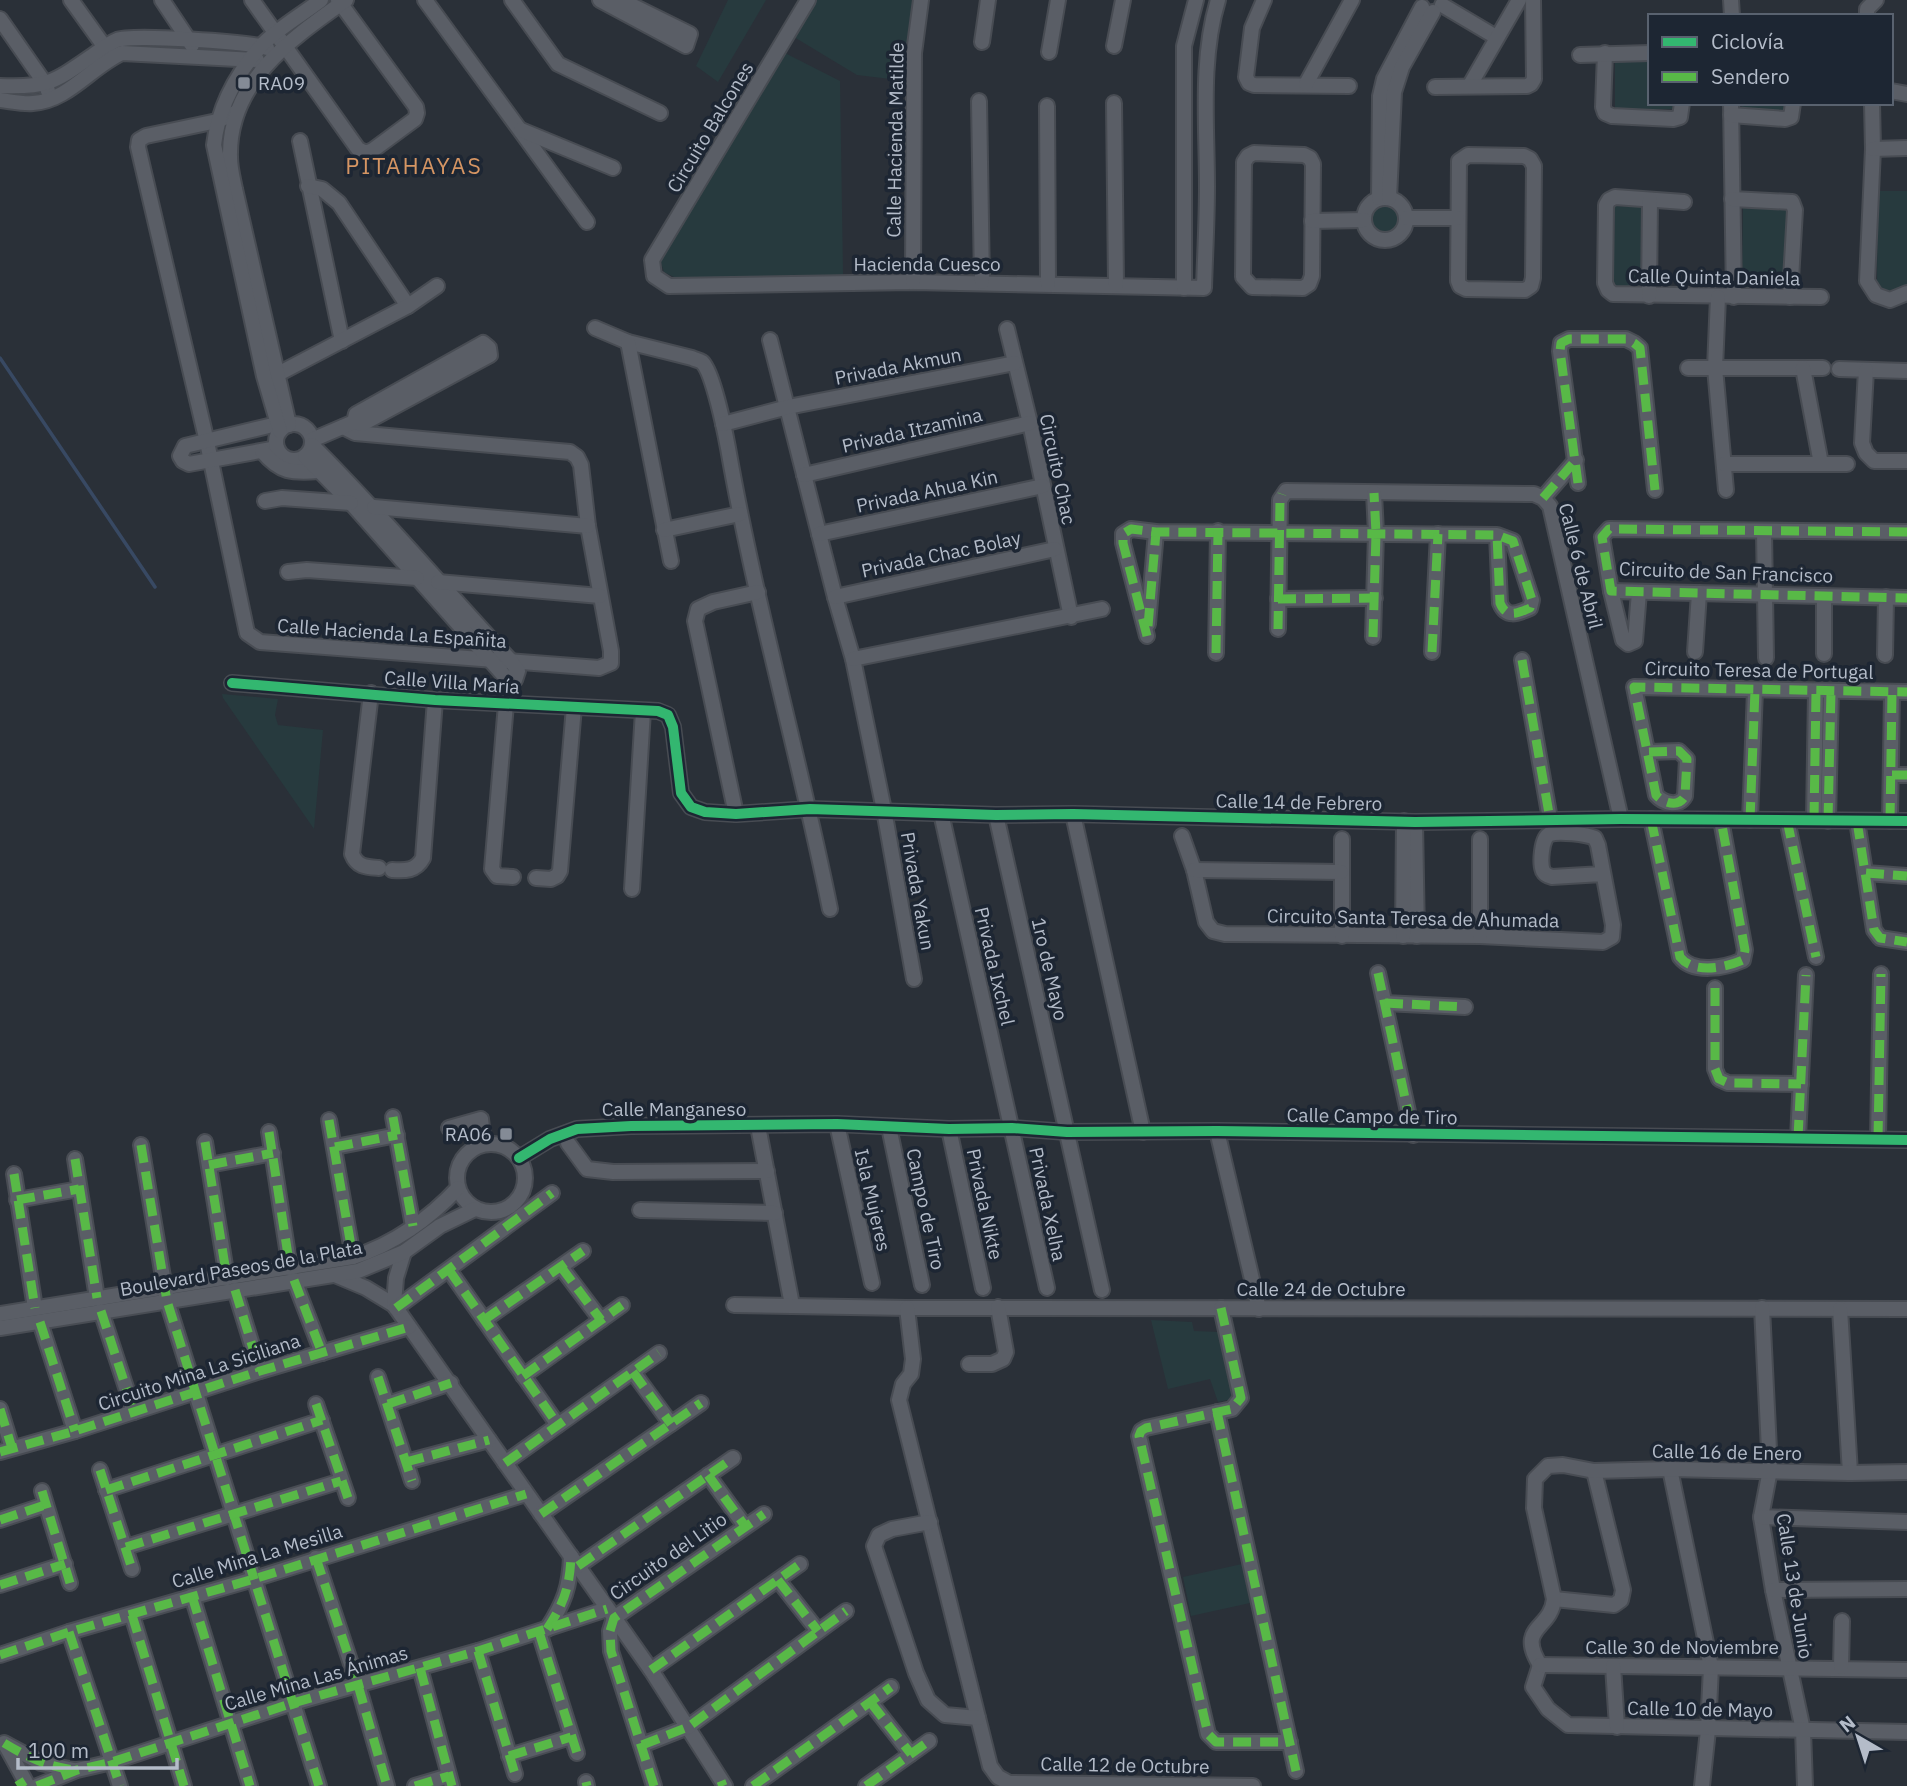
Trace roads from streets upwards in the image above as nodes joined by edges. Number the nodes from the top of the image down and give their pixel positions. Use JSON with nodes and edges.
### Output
{"nodes":[{"id":1,"x":71,"y":0,"type":"edge"},
{"id":2,"x":162,"y":0,"type":"edge"},
{"id":3,"x":251,"y":0,"type":"edge"},
{"id":4,"x":321,"y":0,"type":"edge"},
{"id":5,"x":425,"y":0,"type":"edge"},
{"id":6,"x":512,"y":0,"type":"edge"},
{"id":7,"x":600,"y":0,"type":"edge"},
{"id":8,"x":621,"y":0,"type":"edge"},
{"id":9,"x":808,"y":0,"type":"edge"},
{"id":10,"x":920,"y":0,"type":"edge"},
{"id":11,"x":988,"y":0,"type":"edge"},
{"id":12,"x":1058,"y":0,"type":"edge"},
{"id":13,"x":1123,"y":0,"type":"edge"},
{"id":14,"x":1196,"y":0,"type":"edge"},
{"id":15,"x":1218,"y":0,"type":"edge"},
{"id":16,"x":1264,"y":0,"type":"edge"},
{"id":17,"x":1352,"y":0,"type":"edge"},
{"id":18,"x":1519,"y":0,"type":"edge"},
{"id":19,"x":1533,"y":0,"type":"edge"},
{"id":20,"x":342,"y":1,"type":"edge"},
{"id":21,"x":1432,"y":5,"type":"edge"},
{"id":22,"x":0,"y":19,"type":"edge"},
{"id":23,"x":1496,"y":37,"type":"junction"},
{"id":24,"x":191,"y":40,"type":"junction"},
{"id":25,"x":982,"y":42,"type":"dead end"},
{"id":26,"x":280,"y":44,"type":"junction"},
{"id":27,"x":261,"y":46,"type":"junction"},
{"id":28,"x":1114,"y":46,"type":"dead end"},
{"id":29,"x":108,"y":52,"type":"junction"},
{"id":30,"x":1049,"y":52,"type":"dead end"},
{"id":31,"x":1605,"y":53,"type":"junction"},
{"id":32,"x":1648,"y":53,"type":"edge"},
{"id":33,"x":1580,"y":55,"type":"dead end"},
{"id":34,"x":196,"y":56,"type":"junction"},
{"id":35,"x":252,"y":59,"type":"junction"},
{"id":36,"x":268,"y":62,"type":"junction"},
{"id":37,"x":1306,"y":84,"type":"junction"},
{"id":38,"x":1470,"y":85,"type":"junction"},
{"id":39,"x":0,"y":86,"type":"edge"},
{"id":40,"x":1349,"y":86,"type":"dead end"},
{"id":41,"x":1435,"y":87,"type":"dead end"},
{"id":42,"x":48,"y":92,"type":"junction"},
{"id":43,"x":0,"y":100,"type":"edge"},
{"id":44,"x":979,"y":101,"type":"dead end"},
{"id":45,"x":1114,"y":103,"type":"dead end"},
{"id":46,"x":1682,"y":105,"type":"edge"},
{"id":47,"x":1793,"y":105,"type":"edge"},
{"id":48,"x":1872,"y":105,"type":"edge"},
{"id":49,"x":1047,"y":106,"type":"dead end"},
{"id":50,"x":1731,"y":109,"type":"edge"},
{"id":51,"x":237,"y":112,"type":"junction"},
{"id":52,"x":660,"y":113,"type":"dead end"},
{"id":53,"x":217,"y":121,"type":"junction"},
{"id":54,"x":519,"y":129,"type":"junction"},
{"id":55,"x":300,"y":141,"type":"dead end"},
{"id":56,"x":1873,"y":149,"type":"junction"},
{"id":57,"x":1907,"y":149,"type":"edge"},
{"id":58,"x":613,"y":168,"type":"dead end"},
{"id":59,"x":308,"y":186,"type":"junction"},
{"id":60,"x":1384,"y":198,"type":"junction"},
{"id":61,"x":1732,"y":199,"type":"junction"},
{"id":62,"x":1650,"y":200,"type":"junction"},
{"id":63,"x":1684,"y":202,"type":"dead end"},
{"id":64,"x":1407,"y":218,"type":"junction"},
{"id":65,"x":1457,"y":218,"type":"junction"},
{"id":66,"x":1364,"y":220,"type":"junction"},
{"id":67,"x":1312,"y":221,"type":"junction"},
{"id":68,"x":587,"y":222,"type":"dead end"},
{"id":69,"x":654,"y":276,"type":"joint"},
{"id":70,"x":913,"y":282,"type":"junction"},
{"id":71,"x":982,"y":282,"type":"junction"},
{"id":72,"x":1048,"y":284,"type":"junction"},
{"id":73,"x":1116,"y":285,"type":"junction"},
{"id":74,"x":436,"y":286,"type":"dead end"},
{"id":75,"x":1184,"y":288,"type":"junction"},
{"id":76,"x":1907,"y":293,"type":"edge"},
{"id":77,"x":1649,"y":296,"type":"junction"},
{"id":78,"x":1718,"y":297,"type":"junction"},
{"id":79,"x":1734,"y":297,"type":"junction"},
{"id":80,"x":1790,"y":297,"type":"junction"},
{"id":81,"x":1821,"y":297,"type":"dead end"},
{"id":82,"x":408,"y":306,"type":"junction"},
{"id":83,"x":595,"y":328,"type":"dead end"},
{"id":84,"x":1007,"y":329,"type":"dead end"},
{"id":85,"x":770,"y":340,"type":"dead end"},
{"id":86,"x":342,"y":341,"type":"junction"},
{"id":87,"x":628,"y":342,"type":"junction"},
{"id":88,"x":487,"y":349,"type":"dead end"},
{"id":89,"x":1015,"y":363,"type":"junction"},
{"id":90,"x":1688,"y":368,"type":"dead end"},
{"id":91,"x":1715,"y":368,"type":"junction"},
{"id":92,"x":1803,"y":368,"type":"junction"},
{"id":93,"x":1823,"y":368,"type":"dead end"},
{"id":94,"x":1839,"y":369,"type":"dead end"},
{"id":95,"x":1866,"y":370,"type":"junction"},
{"id":96,"x":1907,"y":371,"type":"edge"},
{"id":97,"x":278,"y":374,"type":"junction"},
{"id":98,"x":788,"y":407,"type":"junction"},
{"id":99,"x":1030,"y":423,"type":"junction"},
{"id":100,"x":723,"y":424,"type":"junction"},
{"id":101,"x":348,"y":425,"type":"junction"},
{"id":102,"x":282,"y":427,"type":"junction"},
{"id":103,"x":207,"y":442,"type":"junction"},
{"id":104,"x":310,"y":447,"type":"junction"},
{"id":105,"x":270,"y":449,"type":"junction"},
{"id":106,"x":211,"y":460,"type":"junction"},
{"id":107,"x":1576,"y":460,"type":"junction"},
{"id":108,"x":1907,"y":461,"type":"edge"},
{"id":109,"x":1724,"y":464,"type":"junction"},
{"id":110,"x":1821,"y":464,"type":"junction"},
{"id":111,"x":1847,"y":464,"type":"dead end"},
{"id":112,"x":319,"y":471,"type":"junction"},
{"id":113,"x":804,"y":475,"type":"junction"},
{"id":114,"x":1578,"y":483,"type":"dead end"},
{"id":115,"x":1043,"y":486,"type":"junction"},
{"id":116,"x":1656,"y":490,"type":"dead end"},
{"id":117,"x":1726,"y":490,"type":"dead end"},
{"id":118,"x":1374,"y":494,"type":"junction"},
{"id":119,"x":1543,"y":498,"type":"junction"},
{"id":120,"x":265,"y":501,"type":"dead end"},
{"id":121,"x":351,"y":503,"type":"junction"},
{"id":122,"x":373,"y":507,"type":"junction"},
{"id":123,"x":740,"y":514,"type":"junction"},
{"id":124,"x":588,"y":526,"type":"junction"},
{"id":125,"x":664,"y":530,"type":"junction"},
{"id":126,"x":1218,"y":531,"type":"junction"},
{"id":127,"x":1764,"y":531,"type":"junction"},
{"id":128,"x":1156,"y":532,"type":"junction"},
{"id":129,"x":1907,"y":532,"type":"edge"},
{"id":130,"x":1279,"y":533,"type":"junction"},
{"id":131,"x":1376,"y":533,"type":"junction"},
{"id":132,"x":819,"y":534,"type":"junction"},
{"id":133,"x":1438,"y":534,"type":"junction"},
{"id":134,"x":1497,"y":535,"type":"junction"},
{"id":135,"x":1055,"y":549,"type":"junction"},
{"id":136,"x":671,"y":561,"type":"dead end"},
{"id":137,"x":288,"y":572,"type":"dead end"},
{"id":138,"x":417,"y":578,"type":"junction"},
{"id":139,"x":438,"y":582,"type":"junction"},
{"id":140,"x":1611,"y":591,"type":"junction"},
{"id":141,"x":758,"y":592,"type":"junction"},
{"id":142,"x":1639,"y":592,"type":"junction"},
{"id":143,"x":1699,"y":593,"type":"junction"},
{"id":144,"x":1763,"y":593,"type":"junction"},
{"id":145,"x":600,"y":596,"type":"junction"},
{"id":146,"x":1824,"y":596,"type":"junction"},
{"id":147,"x":835,"y":597,"type":"junction"},
{"id":148,"x":1886,"y":597,"type":"junction"},
{"id":149,"x":1907,"y":597,"type":"edge"},
{"id":150,"x":1375,"y":598,"type":"junction"},
{"id":151,"x":1278,"y":599,"type":"junction"},
{"id":152,"x":1102,"y":609,"type":"dead end"},
{"id":153,"x":1070,"y":617,"type":"junction"},
{"id":154,"x":1278,"y":629,"type":"dead end"},
{"id":155,"x":1373,"y":637,"type":"dead end"},
{"id":156,"x":1432,"y":652,"type":"dead end"},
{"id":157,"x":1695,"y":652,"type":"dead end"},
{"id":158,"x":1216,"y":653,"type":"dead end"},
{"id":159,"x":1824,"y":654,"type":"dead end"},
{"id":160,"x":1885,"y":655,"type":"dead end"},
{"id":161,"x":489,"y":659,"type":"junction"},
{"id":162,"x":853,"y":659,"type":"junction"},
{"id":163,"x":1766,"y":659,"type":"dead end"},
{"id":164,"x":1522,"y":660,"type":"dead end"},
{"id":165,"x":511,"y":662,"type":"junction"},
{"id":166,"x":232,"y":683,"type":"dead end"},
{"id":167,"x":1755,"y":690,"type":"junction"},
{"id":168,"x":1824,"y":691,"type":"junction"},
{"id":169,"x":1899,"y":692,"type":"edge"},
{"id":170,"x":371,"y":693,"type":"junction"},
{"id":171,"x":435,"y":700,"type":"junction"},
{"id":172,"x":506,"y":704,"type":"junction"},
{"id":173,"x":573,"y":708,"type":"junction"},
{"id":174,"x":643,"y":711,"type":"junction"},
{"id":175,"x":1649,"y":752,"type":"dead end"},
{"id":176,"x":1892,"y":775,"type":"junction"},
{"id":177,"x":1907,"y":775,"type":"edge"},
{"id":178,"x":691,"y":807,"type":"joint"},
{"id":179,"x":810,"y":809,"type":"junction"},
{"id":180,"x":884,"y":810,"type":"junction"},
{"id":181,"x":941,"y":813,"type":"junction"},
{"id":182,"x":736,"y":814,"type":"junction"},
{"id":183,"x":1073,"y":814,"type":"junction"},
{"id":184,"x":996,"y":815,"type":"junction"},
{"id":185,"x":1550,"y":819,"type":"junction"},
{"id":186,"x":1621,"y":819,"type":"junction"},
{"id":187,"x":1651,"y":819,"type":"junction"},
{"id":188,"x":1721,"y":820,"type":"junction"},
{"id":189,"x":1750,"y":820,"type":"junction"},
{"id":190,"x":1787,"y":820,"type":"junction"},
{"id":191,"x":1821,"y":820,"type":"junction"},
{"id":192,"x":1857,"y":821,"type":"junction"},
{"id":193,"x":1890,"y":821,"type":"junction"},
{"id":194,"x":1907,"y":821,"type":"edge"},
{"id":195,"x":1409,"y":822,"type":"junction"},
{"id":196,"x":1182,"y":836,"type":"dead end"},
{"id":197,"x":1342,"y":839,"type":"dead end"},
{"id":198,"x":1480,"y":839,"type":"dead end"},
{"id":199,"x":1194,"y":870,"type":"junction"},
{"id":200,"x":1341,"y":872,"type":"junction"},
{"id":201,"x":1866,"y":873,"type":"junction"},
{"id":202,"x":1602,"y":874,"type":"junction"},
{"id":203,"x":1907,"y":876,"type":"edge"},
{"id":204,"x":513,"y":877,"type":"dead end"},
{"id":205,"x":536,"y":878,"type":"dead end"},
{"id":206,"x":632,"y":889,"type":"dead end"},
{"id":207,"x":830,"y":909,"type":"dead end"},
{"id":208,"x":1342,"y":936,"type":"junction"},
{"id":209,"x":1410,"y":936,"type":"junction"},
{"id":210,"x":1480,"y":936,"type":"junction"},
{"id":211,"x":1907,"y":942,"type":"edge"},
{"id":212,"x":1816,"y":957,"type":"dead end"},
{"id":213,"x":1378,"y":973,"type":"dead end"},
{"id":214,"x":1881,"y":974,"type":"dead end"},
{"id":215,"x":1806,"y":975,"type":"dead end"},
{"id":216,"x":914,"y":979,"type":"dead end"},
{"id":217,"x":1715,"y":988,"type":"dead end"},
{"id":218,"x":1385,"y":1003,"type":"junction"},
{"id":219,"x":1465,"y":1007,"type":"dead end"},
{"id":220,"x":1801,"y":1084,"type":"junction"},
{"id":221,"x":393,"y":1117,"type":"dead end"},
{"id":222,"x":329,"y":1120,"type":"dead end"},
{"id":223,"x":837,"y":1124,"type":"junction"},
{"id":224,"x":758,"y":1126,"type":"junction"},
{"id":225,"x":449,"y":1128,"type":"dead end"},
{"id":226,"x":1012,"y":1128,"type":"junction"},
{"id":227,"x":949,"y":1129,"type":"junction"},
{"id":228,"x":1217,"y":1131,"type":"junction"},
{"id":229,"x":269,"y":1132,"type":"dead end"},
{"id":230,"x":1068,"y":1132,"type":"junction"},
{"id":231,"x":1143,"y":1132,"type":"junction"},
{"id":232,"x":891,"y":1133,"type":"junction"},
{"id":233,"x":397,"y":1135,"type":"junction"},
{"id":234,"x":1413,"y":1135,"type":"junction"},
{"id":235,"x":1798,"y":1138,"type":"junction"},
{"id":236,"x":1878,"y":1139,"type":"junction"},
{"id":237,"x":1907,"y":1140,"type":"edge"},
{"id":238,"x":205,"y":1142,"type":"dead end"},
{"id":239,"x":568,"y":1143,"type":"dead end"},
{"id":240,"x":484,"y":1144,"type":"junction"},
{"id":241,"x":141,"y":1145,"type":"dead end"},
{"id":242,"x":335,"y":1147,"type":"junction"},
{"id":243,"x":273,"y":1153,"type":"junction"},
{"id":244,"x":519,"y":1158,"type":"junction"},
{"id":245,"x":75,"y":1160,"type":"dead end"},
{"id":246,"x":209,"y":1165,"type":"junction"},
{"id":247,"x":767,"y":1171,"type":"junction"},
{"id":248,"x":14,"y":1174,"type":"dead end"},
{"id":249,"x":458,"y":1188,"type":"junction"},
{"id":250,"x":79,"y":1189,"type":"junction"},
{"id":251,"x":552,"y":1193,"type":"dead end"},
{"id":252,"x":17,"y":1200,"type":"junction"},
{"id":253,"x":475,"y":1209,"type":"junction"},
{"id":254,"x":640,"y":1210,"type":"dead end"},
{"id":255,"x":775,"y":1213,"type":"junction"},
{"id":256,"x":413,"y":1226,"type":"junction"},
{"id":257,"x":583,"y":1251,"type":"dead end"},
{"id":258,"x":404,"y":1252,"type":"junction"},
{"id":259,"x":354,"y":1257,"type":"junction"},
{"id":260,"x":561,"y":1267,"type":"junction"},
{"id":261,"x":449,"y":1270,"type":"junction"},
{"id":262,"x":326,"y":1271,"type":"junction"},
{"id":263,"x":293,"y":1274,"type":"junction"},
{"id":264,"x":872,"y":1283,"type":"dead end"},
{"id":265,"x":231,"y":1284,"type":"junction"},
{"id":266,"x":922,"y":1285,"type":"dead end"},
{"id":267,"x":983,"y":1288,"type":"dead end"},
{"id":268,"x":1046,"y":1288,"type":"dead end"},
{"id":269,"x":1102,"y":1290,"type":"dead end"},
{"id":270,"x":166,"y":1294,"type":"junction"},
{"id":271,"x":99,"y":1305,"type":"junction"},
{"id":272,"x":622,"y":1305,"type":"dead end"},
{"id":273,"x":734,"y":1305,"type":"dead end"},
{"id":274,"x":792,"y":1305,"type":"junction"},
{"id":275,"x":395,"y":1307,"type":"junction"},
{"id":276,"x":998,"y":1307,"type":"junction"},
{"id":277,"x":907,"y":1308,"type":"junction"},
{"id":278,"x":1221,"y":1308,"type":"junction"},
{"id":279,"x":1762,"y":1308,"type":"junction"},
{"id":280,"x":1259,"y":1309,"type":"junction"},
{"id":281,"x":1840,"y":1309,"type":"junction"},
{"id":282,"x":1907,"y":1309,"type":"edge"},
{"id":283,"x":0,"y":1314,"type":"edge"},
{"id":284,"x":37,"y":1315,"type":"junction"},
{"id":285,"x":484,"y":1320,"type":"junction"},
{"id":286,"x":601,"y":1320,"type":"junction"},
{"id":287,"x":409,"y":1327,"type":"junction"},
{"id":288,"x":0,"y":1328,"type":"edge"},
{"id":289,"x":322,"y":1353,"type":"junction"},
{"id":290,"x":659,"y":1353,"type":"dead end"},
{"id":291,"x":969,"y":1364,"type":"dead end"},
{"id":292,"x":260,"y":1371,"type":"junction"},
{"id":293,"x":633,"y":1371,"type":"junction"},
{"id":294,"x":523,"y":1376,"type":"junction"},
{"id":295,"x":379,"y":1377,"type":"dead end"},
{"id":296,"x":451,"y":1383,"type":"junction"},
{"id":297,"x":195,"y":1392,"type":"junction"},
{"id":298,"x":701,"y":1403,"type":"dead end"},
{"id":299,"x":316,"y":1404,"type":"dead end"},
{"id":300,"x":388,"y":1404,"type":"junction"},
{"id":301,"x":0,"y":1409,"type":"edge"},
{"id":302,"x":134,"y":1412,"type":"junction"},
{"id":303,"x":1217,"y":1412,"type":"junction"},
{"id":304,"x":322,"y":1420,"type":"junction"},
{"id":305,"x":671,"y":1424,"type":"junction"},
{"id":306,"x":558,"y":1425,"type":"junction"},
{"id":307,"x":75,"y":1431,"type":"junction"},
{"id":308,"x":489,"y":1440,"type":"junction"},
{"id":309,"x":6,"y":1450,"type":"edge"},
{"id":310,"x":216,"y":1455,"type":"junction"},
{"id":311,"x":733,"y":1458,"type":"dead end"},
{"id":312,"x":406,"y":1462,"type":"junction"},
{"id":313,"x":505,"y":1463,"type":"junction"},
{"id":314,"x":1670,"y":1469,"type":"junction"},
{"id":315,"x":1770,"y":1470,"type":"junction"},
{"id":316,"x":100,"y":1471,"type":"dead end"},
{"id":317,"x":1594,"y":1471,"type":"junction"},
{"id":318,"x":1907,"y":1472,"type":"edge"},
{"id":319,"x":1850,"y":1473,"type":"junction"},
{"id":320,"x":708,"y":1475,"type":"junction"},
{"id":321,"x":341,"y":1481,"type":"junction"},
{"id":322,"x":412,"y":1481,"type":"dead end"},
{"id":323,"x":106,"y":1490,"type":"junction"},
{"id":324,"x":526,"y":1494,"type":"junction"},
{"id":325,"x":348,"y":1498,"type":"dead end"},
{"id":326,"x":235,"y":1512,"type":"junction"},
{"id":327,"x":541,"y":1514,"type":"junction"},
{"id":328,"x":764,"y":1514,"type":"dead end"},
{"id":329,"x":1761,"y":1517,"type":"junction"},
{"id":330,"x":0,"y":1520,"type":"edge"},
{"id":331,"x":930,"y":1522,"type":"junction"},
{"id":332,"x":1907,"y":1522,"type":"edge"},
{"id":333,"x":745,"y":1526,"type":"junction"},
{"id":334,"x":126,"y":1547,"type":"junction"},
{"id":335,"x":316,"y":1558,"type":"junction"},
{"id":336,"x":575,"y":1561,"type":"junction"},
{"id":337,"x":65,"y":1564,"type":"junction"},
{"id":338,"x":800,"y":1564,"type":"dead end"},
{"id":339,"x":132,"y":1569,"type":"dead end"},
{"id":340,"x":254,"y":1579,"type":"junction"},
{"id":341,"x":778,"y":1580,"type":"junction"},
{"id":342,"x":70,"y":1583,"type":"dead end"},
{"id":343,"x":0,"y":1585,"type":"edge"},
{"id":344,"x":1907,"y":1589,"type":"edge"},
{"id":345,"x":1773,"y":1590,"type":"junction"},
{"id":346,"x":192,"y":1597,"type":"junction"},
{"id":347,"x":1554,"y":1599,"type":"junction"},
{"id":348,"x":846,"y":1611,"type":"dead end"},
{"id":349,"x":610,"y":1613,"type":"junction"},
{"id":350,"x":132,"y":1615,"type":"junction"},
{"id":351,"x":1842,"y":1621,"type":"dead end"},
{"id":352,"x":543,"y":1630,"type":"junction"},
{"id":353,"x":818,"y":1631,"type":"junction"},
{"id":354,"x":69,"y":1632,"type":"junction"},
{"id":355,"x":478,"y":1651,"type":"junction"},
{"id":356,"x":0,"y":1655,"type":"edge"},
{"id":357,"x":1540,"y":1665,"type":"junction"},
{"id":358,"x":1613,"y":1666,"type":"junction"},
{"id":359,"x":1711,"y":1667,"type":"junction"},
{"id":360,"x":1789,"y":1667,"type":"junction"},
{"id":361,"x":1841,"y":1667,"type":"junction"},
{"id":362,"x":420,"y":1668,"type":"junction"},
{"id":363,"x":651,"y":1670,"type":"junction"},
{"id":364,"x":1907,"y":1670,"type":"edge"},
{"id":365,"x":358,"y":1685,"type":"junction"},
{"id":366,"x":891,"y":1687,"type":"dead end"},
{"id":367,"x":293,"y":1703,"type":"junction"},
{"id":368,"x":872,"y":1703,"type":"junction"},
{"id":369,"x":978,"y":1718,"type":"junction"},
{"id":370,"x":232,"y":1723,"type":"junction"},
{"id":371,"x":688,"y":1727,"type":"junction"},
{"id":372,"x":1617,"y":1727,"type":"junction"},
{"id":373,"x":1708,"y":1730,"type":"junction"},
{"id":374,"x":1803,"y":1730,"type":"junction"},
{"id":375,"x":1907,"y":1732,"type":"edge"},
{"id":376,"x":571,"y":1737,"type":"junction"},
{"id":377,"x":2,"y":1740,"type":"edge"},
{"id":378,"x":929,"y":1741,"type":"dead end"},
{"id":379,"x":1290,"y":1742,"type":"junction"},
{"id":380,"x":170,"y":1743,"type":"junction"},
{"id":381,"x":642,"y":1745,"type":"junction"},
{"id":382,"x":577,"y":1753,"type":"dead end"},
{"id":383,"x":911,"y":1754,"type":"junction"},
{"id":384,"x":509,"y":1756,"type":"junction"},
{"id":385,"x":112,"y":1762,"type":"junction"},
{"id":386,"x":78,"y":1770,"type":"junction"},
{"id":387,"x":1296,"y":1771,"type":"dead end"},
{"id":388,"x":515,"y":1774,"type":"dead end"},
{"id":389,"x":450,"y":1781,"type":"edge"},
{"id":390,"x":723,"y":1784,"type":"edge"},
{"id":391,"x":27,"y":1785,"type":"edge"},
{"id":392,"x":120,"y":1786,"type":"edge"},
{"id":393,"x":184,"y":1786,"type":"edge"},
{"id":394,"x":250,"y":1786,"type":"edge"},
{"id":395,"x":319,"y":1786,"type":"edge"},
{"id":396,"x":387,"y":1786,"type":"edge"},
{"id":397,"x":415,"y":1786,"type":"edge"},
{"id":398,"x":654,"y":1786,"type":"edge"},
{"id":399,"x":753,"y":1786,"type":"edge"},
{"id":400,"x":866,"y":1786,"type":"edge"},
{"id":401,"x":1253,"y":1786,"type":"edge"},
{"id":402,"x":1702,"y":1786,"type":"edge"},
{"id":403,"x":1805,"y":1786,"type":"edge"}],
"edges":[{"from":1,"to":29,"type":"street"},
{"from":2,"to":24,"type":"street"},
{"from":3,"to":26,"type":"street"},
{"from":4,"to":26,"type":"street"},
{"from":5,"to":54,"type":"street"},
{"from":6,"to":52,"type":"street"},
{"from":7,"to":8,"type":"street"},
{"from":9,"to":69,"type":"street","name":"Circuito Balcones"},
{"from":10,"to":70,"type":"street","name":"Calle Hacienda Matilde"},
{"from":11,"to":25,"type":"street"},
{"from":12,"to":30,"type":"street"},
{"from":13,"to":28,"type":"street"},
{"from":14,"to":75,"type":"street"},
{"from":15,"to":75,"type":"street","name":"Hacienda Cuesco"},
{"from":16,"to":37,"type":"street"},
{"from":17,"to":37,"type":"street"},
{"from":18,"to":23,"type":"street"},
{"from":19,"to":38,"type":"street"},
{"from":20,"to":26,"type":"street"},
{"from":20,"to":26,"type":"street"},
{"from":21,"to":23,"type":"street"},
{"from":21,"to":60,"type":"street"},
{"from":22,"to":42,"type":"street"},
{"from":23,"to":38,"type":"street"},
{"from":24,"to":27,"type":"street"},
{"from":24,"to":29,"type":"street"},
{"from":24,"to":34,"type":"street"},
{"from":26,"to":27,"type":"street"},
{"from":26,"to":36,"type":"street"},
{"from":27,"to":35,"type":"street"},
{"from":29,"to":34,"type":"street"},
{"from":29,"to":42,"type":"street"},
{"from":31,"to":32,"type":"street"},
{"from":31,"to":33,"type":"street"},
{"from":31,"to":46,"type":"street"},
{"from":34,"to":35,"type":"street"},
{"from":35,"to":36,"type":"street"},
{"from":35,"to":53,"type":"street"},
{"from":36,"to":51,"type":"street"},
{"from":37,"to":40,"type":"street"},
{"from":38,"to":41,"type":"street"},
{"from":39,"to":42,"type":"street"},
{"from":42,"to":43,"type":"street"},
{"from":44,"to":71,"type":"street"},
{"from":45,"to":73,"type":"street"},
{"from":47,"to":50,"type":"street"},
{"from":48,"to":56,"type":"street"},
{"from":49,"to":72,"type":"street"},
{"from":50,"to":61,"type":"street"},
{"from":51,"to":53,"type":"street","name":"Calle Hacienda La Españita"},
{"from":51,"to":97,"type":"street"},
{"from":53,"to":102,"type":"street"},
{"from":53,"to":103,"type":"street","name":"Calle Hacienda La Españita"},
{"from":54,"to":58,"type":"street"},
{"from":54,"to":68,"type":"street"},
{"from":55,"to":59,"type":"street"},
{"from":56,"to":57,"type":"street"},
{"from":56,"to":76,"type":"street"},
{"from":59,"to":82,"type":"street"},
{"from":59,"to":86,"type":"street"},
{"from":60,"to":64,"type":"street"},
{"from":60,"to":66,"type":"street"},
{"from":61,"to":79,"type":"street"},
{"from":61,"to":80,"type":"street"},
{"from":62,"to":63,"type":"street"},
{"from":62,"to":77,"type":"street"},
{"from":62,"to":77,"type":"street","name":"Calle Quinta Daniela"},
{"from":64,"to":65,"type":"street"},
{"from":64,"to":66,"type":"street"},
{"from":65,"to":65,"type":"street"},
{"from":66,"to":67,"type":"street"},
{"from":67,"to":67,"type":"street"},
{"from":69,"to":70,"type":"street","name":"Hacienda Cuesco"},
{"from":70,"to":71,"type":"street","name":"Hacienda Cuesco"},
{"from":71,"to":72,"type":"street","name":"Hacienda Cuesco"},
{"from":72,"to":73,"type":"street","name":"Hacienda Cuesco"},
{"from":73,"to":75,"type":"street","name":"Hacienda Cuesco"},
{"from":74,"to":82,"type":"street"},
{"from":77,"to":78,"type":"street","name":"Calle Quinta Daniela"},
{"from":78,"to":79,"type":"street","name":"Calle Quinta Daniela"},
{"from":78,"to":91,"type":"street"},
{"from":79,"to":80,"type":"street","name":"Calle Quinta Daniela"},
{"from":80,"to":81,"type":"street","name":"Calle Quinta Daniela"},
{"from":82,"to":86,"type":"street"},
{"from":83,"to":87,"type":"street"},
{"from":84,"to":89,"type":"street","name":"Circuito Chac"},
{"from":85,"to":98,"type":"street","name":"Privada Yakun"},
{"from":86,"to":97,"type":"street"},
{"from":87,"to":100,"type":"street"},
{"from":87,"to":125,"type":"street"},
{"from":88,"to":101,"type":"street"},
{"from":89,"to":98,"type":"street","name":"Privada Akmun"},
{"from":89,"to":99,"type":"street","name":"Circuito Chac"},
{"from":90,"to":91,"type":"street"},
{"from":91,"to":92,"type":"street"},
{"from":91,"to":109,"type":"street"},
{"from":92,"to":93,"type":"street"},
{"from":92,"to":110,"type":"street"},
{"from":94,"to":95,"type":"street"},
{"from":95,"to":96,"type":"street"},
{"from":95,"to":108,"type":"street"},
{"from":97,"to":102,"type":"street"},
{"from":98,"to":100,"type":"street","name":"Privada Akmun"},
{"from":98,"to":113,"type":"street","name":"Privada Yakun"},
{"from":99,"to":113,"type":"street","name":"Privada Itzamina"},
{"from":99,"to":115,"type":"street","name":"Circuito Chac"},
{"from":100,"to":123,"type":"street"},
{"from":101,"to":104,"type":"street"},
{"from":101,"to":124,"type":"street","name":"Calle Hacienda La Españita"},
{"from":102,"to":103,"type":"street"},
{"from":102,"to":104,"type":"street"},
{"from":102,"to":105,"type":"street"},
{"from":103,"to":106,"type":"street","name":"Calle Hacienda La Españita"},
{"from":103,"to":106,"type":"street"},
{"from":104,"to":105,"type":"street"},
{"from":104,"to":112,"type":"street"},
{"from":104,"to":122,"type":"street"},
{"from":105,"to":106,"type":"street"},
{"from":105,"to":112,"type":"street"},
{"from":106,"to":161,"type":"street","name":"Calle Hacienda La Españita"},
{"from":107,"to":114,"type":"street"},
{"from":107,"to":116,"type":"street"},
{"from":107,"to":119,"type":"street"},
{"from":109,"to":110,"type":"street"},
{"from":109,"to":117,"type":"street"},
{"from":110,"to":111,"type":"street"},
{"from":112,"to":121,"type":"street"},
{"from":113,"to":132,"type":"street","name":"Privada Yakun"},
{"from":115,"to":132,"type":"street","name":"Privada Ahua Kin"},
{"from":115,"to":135,"type":"street","name":"Circuito Chac"},
{"from":118,"to":119,"type":"street","name":"Calle 6 de Abril"},
{"from":118,"to":130,"type":"street","name":"Calle 6 de Abril"},
{"from":118,"to":131,"type":"street"},
{"from":119,"to":186,"type":"street","name":"Calle 6 de Abril"},
{"from":120,"to":121,"type":"street"},
{"from":121,"to":138,"type":"street"},
{"from":122,"to":124,"type":"street"},
{"from":122,"to":139,"type":"street"},
{"from":123,"to":125,"type":"street"},
{"from":123,"to":141,"type":"street"},
{"from":124,"to":145,"type":"street","name":"Calle Hacienda La Españita"},
{"from":125,"to":136,"type":"street"},
{"from":126,"to":128,"type":"street"},
{"from":126,"to":130,"type":"street"},
{"from":126,"to":158,"type":"street"},
{"from":127,"to":129,"type":"street","name":"Circuito de San Francisco"},
{"from":127,"to":140,"type":"street","name":"Circuito de San Francisco"},
{"from":127,"to":144,"type":"street"},
{"from":128,"to":128,"type":"street"},
{"from":130,"to":131,"type":"street"},
{"from":130,"to":151,"type":"street"},
{"from":131,"to":133,"type":"street"},
{"from":131,"to":150,"type":"street"},
{"from":132,"to":147,"type":"street","name":"Privada Yakun"},
{"from":133,"to":134,"type":"street"},
{"from":133,"to":156,"type":"street"},
{"from":134,"to":134,"type":"street"},
{"from":135,"to":147,"type":"street","name":"Privada Chac Bolay"},
{"from":135,"to":153,"type":"street","name":"Circuito Chac"},
{"from":137,"to":138,"type":"street"},
{"from":138,"to":161,"type":"street"},
{"from":139,"to":145,"type":"street"},
{"from":139,"to":165,"type":"street"},
{"from":140,"to":142,"type":"street","name":"Circuito de San Francisco"},
{"from":140,"to":142,"type":"street"},
{"from":141,"to":179,"type":"street"},
{"from":141,"to":182,"type":"street"},
{"from":142,"to":143,"type":"street","name":"Circuito de San Francisco"},
{"from":143,"to":144,"type":"street","name":"Circuito de San Francisco"},
{"from":143,"to":157,"type":"street"},
{"from":144,"to":146,"type":"street","name":"Circuito de San Francisco"},
{"from":144,"to":163,"type":"street"},
{"from":145,"to":165,"type":"street","name":"Calle Hacienda La Españita"},
{"from":146,"to":148,"type":"street","name":"Circuito de San Francisco"},
{"from":146,"to":159,"type":"street"},
{"from":147,"to":162,"type":"street","name":"Privada Yakun"},
{"from":148,"to":149,"type":"street","name":"Circuito de San Francisco"},
{"from":148,"to":160,"type":"street"},
{"from":150,"to":151,"type":"street"},
{"from":150,"to":155,"type":"street"},
{"from":151,"to":154,"type":"street"},
{"from":152,"to":153,"type":"street"},
{"from":153,"to":162,"type":"street"},
{"from":161,"to":165,"type":"street","name":"Calle Hacienda La Españita"},
{"from":162,"to":180,"type":"street","name":"Privada Yakun"},
{"from":164,"to":185,"type":"street"},
{"from":166,"to":170,"type":"street","name":"Calle Villa María"},
{"from":167,"to":168,"type":"street","name":"Circuito Teresa de Portugal"},
{"from":167,"to":175,"type":"street","name":"Circuito Teresa de Portugal"},
{"from":167,"to":189,"type":"street"},
{"from":168,"to":169,"type":"street","name":"Circuito Teresa de Portugal"},
{"from":168,"to":191,"type":"street"},
{"from":169,"to":176,"type":"street"},
{"from":170,"to":171,"type":"street","name":"Calle Villa María"},
{"from":170,"to":171,"type":"street"},
{"from":171,"to":172,"type":"street","name":"Calle Villa María"},
{"from":172,"to":173,"type":"street","name":"Calle Villa María"},
{"from":172,"to":204,"type":"street"},
{"from":173,"to":174,"type":"street","name":"Calle Villa María"},
{"from":173,"to":205,"type":"street"},
{"from":174,"to":178,"type":"street","name":"Calle Villa María"},
{"from":174,"to":206,"type":"street"},
{"from":176,"to":177,"type":"street"},
{"from":176,"to":193,"type":"street"},
{"from":178,"to":182,"type":"street","name":"Calle 14 de Febrero"},
{"from":179,"to":180,"type":"street","name":"Calle 14 de Febrero"},
{"from":179,"to":182,"type":"street","name":"Calle 14 de Febrero"},
{"from":179,"to":207,"type":"street"},
{"from":180,"to":181,"type":"street","name":"Calle 14 de Febrero"},
{"from":180,"to":216,"type":"street","name":"Privada Yakun"},
{"from":181,"to":184,"type":"street","name":"Calle 14 de Febrero"},
{"from":181,"to":226,"type":"street","name":"Privada Ixchel"},
{"from":183,"to":184,"type":"street","name":"Calle 14 de Febrero"},
{"from":183,"to":195,"type":"street","name":"Calle 14 de Febrero"},
{"from":183,"to":231,"type":"street"},
{"from":184,"to":230,"type":"street","name":"1ro de Mayo"},
{"from":185,"to":186,"type":"street","name":"Calle 14 de Febrero"},
{"from":185,"to":195,"type":"street","name":"Calle 14 de Febrero"},
{"from":186,"to":187,"type":"street","name":"Calle 14 de Febrero"},
{"from":187,"to":188,"type":"street","name":"Calle 14 de Febrero"},
{"from":187,"to":188,"type":"street"},
{"from":188,"to":189,"type":"street","name":"Calle 14 de Febrero"},
{"from":189,"to":190,"type":"street","name":"Calle 14 de Febrero"},
{"from":190,"to":191,"type":"street","name":"Calle 14 de Febrero"},
{"from":190,"to":212,"type":"street"},
{"from":191,"to":192,"type":"street","name":"Calle 14 de Febrero"},
{"from":192,"to":193,"type":"street","name":"Calle 14 de Febrero"},
{"from":192,"to":201,"type":"street"},
{"from":193,"to":194,"type":"street","name":"Calle 14 de Febrero"},
{"from":195,"to":209,"type":"street"},
{"from":196,"to":199,"type":"street"},
{"from":197,"to":200,"type":"street"},
{"from":198,"to":210,"type":"street"},
{"from":199,"to":200,"type":"street"},
{"from":199,"to":208,"type":"street","name":"Circuito Santa Teresa de Ahumada"},
{"from":200,"to":208,"type":"street"},
{"from":201,"to":203,"type":"street"},
{"from":201,"to":211,"type":"street"},
{"from":202,"to":202,"type":"street"},
{"from":202,"to":210,"type":"street","name":"Circuito Santa Teresa de Ahumada"},
{"from":208,"to":209,"type":"street","name":"Circuito Santa Teresa de Ahumada"},
{"from":209,"to":210,"type":"street","name":"Circuito Santa Teresa de Ahumada"},
{"from":213,"to":218,"type":"street"},
{"from":214,"to":236,"type":"street"},
{"from":215,"to":220,"type":"street"},
{"from":217,"to":220,"type":"street"},
{"from":218,"to":219,"type":"street"},
{"from":218,"to":234,"type":"street"},
{"from":220,"to":235,"type":"street"},
{"from":221,"to":233,"type":"street"},
{"from":222,"to":242,"type":"street"},
{"from":223,"to":224,"type":"street","name":"Calle Manganeso"},
{"from":223,"to":232,"type":"street","name":"Calle Campo de Tiro"},
{"from":223,"to":264,"type":"street","name":"Isla Mujeres"},
{"from":224,"to":244,"type":"street","name":"Calle Manganeso"},
{"from":224,"to":247,"type":"street"},
{"from":225,"to":240,"type":"street"},
{"from":226,"to":227,"type":"street","name":"Calle Campo de Tiro"},
{"from":226,"to":230,"type":"street","name":"Calle Campo de Tiro"},
{"from":226,"to":268,"type":"street","name":"Privada Xelha"},
{"from":227,"to":232,"type":"street","name":"Calle Campo de Tiro"},
{"from":227,"to":267,"type":"street","name":"Privada Nikte"},
{"from":228,"to":231,"type":"street","name":"Calle Campo de Tiro"},
{"from":228,"to":234,"type":"street","name":"Calle Campo de Tiro"},
{"from":228,"to":280,"type":"street"},
{"from":229,"to":243,"type":"street"},
{"from":230,"to":231,"type":"street","name":"Calle Campo de Tiro"},
{"from":230,"to":269,"type":"street","name":"1ro de Mayo"},
{"from":232,"to":266,"type":"street","name":"Campo de Tiro"},
{"from":233,"to":242,"type":"street"},
{"from":233,"to":256,"type":"street"},
{"from":234,"to":235,"type":"street","name":"Calle Campo de Tiro"},
{"from":235,"to":236,"type":"street","name":"Calle Campo de Tiro"},
{"from":236,"to":237,"type":"street","name":"Calle Campo de Tiro"},
{"from":238,"to":246,"type":"street"},
{"from":239,"to":247,"type":"street"},
{"from":240,"to":244,"type":"street"},
{"from":240,"to":249,"type":"street"},
{"from":241,"to":270,"type":"street"},
{"from":242,"to":259,"type":"street"},
{"from":243,"to":246,"type":"street"},
{"from":243,"to":263,"type":"street"},
{"from":244,"to":253,"type":"street"},
{"from":245,"to":250,"type":"street"},
{"from":246,"to":265,"type":"street"},
{"from":247,"to":255,"type":"street"},
{"from":248,"to":252,"type":"street"},
{"from":249,"to":253,"type":"street"},
{"from":249,"to":256,"type":"street","name":"Boulevard Paseos de la Plata"},
{"from":250,"to":252,"type":"street"},
{"from":250,"to":271,"type":"street"},
{"from":251,"to":261,"type":"street"},
{"from":252,"to":284,"type":"street"},
{"from":253,"to":258,"type":"street","name":"Boulevard Paseos de la Plata"},
{"from":254,"to":255,"type":"street"},
{"from":255,"to":274,"type":"street"},
{"from":256,"to":259,"type":"street","name":"Boulevard Paseos de la Plata"},
{"from":257,"to":260,"type":"street"},
{"from":258,"to":262,"type":"street","name":"Boulevard Paseos de la Plata"},
{"from":258,"to":275,"type":"street"},
{"from":259,"to":262,"type":"street","name":"Boulevard Paseos de la Plata"},
{"from":260,"to":285,"type":"street"},
{"from":260,"to":286,"type":"street"},
{"from":261,"to":275,"type":"street"},
{"from":261,"to":285,"type":"street"},
{"from":262,"to":263,"type":"street","name":"Boulevard Paseos de la Plata"},
{"from":262,"to":275,"type":"street"},
{"from":263,"to":265,"type":"street","name":"Boulevard Paseos de la Plata"},
{"from":263,"to":289,"type":"street"},
{"from":265,"to":270,"type":"street","name":"Boulevard Paseos de la Plata"},
{"from":265,"to":292,"type":"street"},
{"from":270,"to":271,"type":"street","name":"Boulevard Paseos de la Plata"},
{"from":270,"to":297,"type":"street"},
{"from":271,"to":284,"type":"street","name":"Boulevard Paseos de la Plata"},
{"from":271,"to":302,"type":"street"},
{"from":272,"to":286,"type":"street"},
{"from":273,"to":274,"type":"street","name":"Calle 24 de Octubre"},
{"from":274,"to":277,"type":"street","name":"Calle 24 de Octubre"},
{"from":275,"to":287,"type":"street"},
{"from":276,"to":277,"type":"street","name":"Calle 24 de Octubre"},
{"from":276,"to":278,"type":"street","name":"Calle 24 de Octubre"},
{"from":276,"to":291,"type":"street"},
{"from":277,"to":331,"type":"street"},
{"from":278,"to":280,"type":"street","name":"Calle 24 de Octubre"},
{"from":278,"to":303,"type":"street"},
{"from":279,"to":280,"type":"street","name":"Calle 24 de Octubre"},
{"from":279,"to":281,"type":"street","name":"Calle 24 de Octubre"},
{"from":279,"to":315,"type":"street","name":"Calle 13 de Junio"},
{"from":281,"to":282,"type":"street","name":"Calle 24 de Octubre"},
{"from":281,"to":319,"type":"street"},
{"from":283,"to":284,"type":"street","name":"Boulevard Paseos de la Plata"},
{"from":284,"to":288,"type":"street","name":"Boulevard Paseos de la Plata"},
{"from":284,"to":307,"type":"street"},
{"from":285,"to":294,"type":"street"},
{"from":286,"to":294,"type":"street"},
{"from":287,"to":289,"type":"street","name":"Circuito Mina La Siciliana"},
{"from":287,"to":296,"type":"street"},
{"from":289,"to":292,"type":"street","name":"Circuito Mina La Siciliana"},
{"from":290,"to":293,"type":"street"},
{"from":292,"to":297,"type":"street","name":"Circuito Mina La Siciliana"},
{"from":293,"to":305,"type":"street"},
{"from":293,"to":306,"type":"street"},
{"from":294,"to":306,"type":"street"},
{"from":295,"to":300,"type":"street"},
{"from":296,"to":300,"type":"street"},
{"from":296,"to":308,"type":"street"},
{"from":297,"to":302,"type":"street","name":"Circuito Mina La Siciliana"},
{"from":297,"to":310,"type":"street"},
{"from":298,"to":305,"type":"street"},
{"from":299,"to":304,"type":"street"},
{"from":300,"to":312,"type":"street"},
{"from":301,"to":309,"type":"street"},
{"from":302,"to":307,"type":"street","name":"Circuito Mina La Siciliana"},
{"from":303,"to":379,"type":"street"},
{"from":303,"to":379,"type":"street"},
{"from":304,"to":310,"type":"street"},
{"from":304,"to":321,"type":"street"},
{"from":305,"to":327,"type":"street"},
{"from":306,"to":313,"type":"street"},
{"from":307,"to":309,"type":"street","name":"Circuito Mina La Siciliana"},
{"from":308,"to":312,"type":"street"},
{"from":308,"to":313,"type":"street"},
{"from":310,"to":323,"type":"street"},
{"from":310,"to":326,"type":"street"},
{"from":311,"to":320,"type":"street"},
{"from":312,"to":322,"type":"street"},
{"from":313,"to":324,"type":"street"},
{"from":314,"to":315,"type":"street","name":"Calle 16 de Enero"},
{"from":314,"to":317,"type":"street","name":"Calle 16 de Enero"},
{"from":314,"to":359,"type":"street"},
{"from":315,"to":319,"type":"street","name":"Calle 16 de Enero"},
{"from":315,"to":329,"type":"street","name":"Calle 13 de Junio"},
{"from":316,"to":323,"type":"street"},
{"from":317,"to":347,"type":"street","name":"Calle 16 de Enero"},
{"from":317,"to":347,"type":"street"},
{"from":318,"to":319,"type":"street","name":"Calle 16 de Enero"},
{"from":320,"to":333,"type":"street","name":"Circuito del Litio"},
{"from":320,"to":336,"type":"street"},
{"from":321,"to":325,"type":"street"},
{"from":321,"to":326,"type":"street"},
{"from":323,"to":334,"type":"street"},
{"from":324,"to":327,"type":"street"},
{"from":324,"to":335,"type":"street","name":"Calle Mina La Mesilla"},
{"from":326,"to":334,"type":"street"},
{"from":326,"to":340,"type":"street"},
{"from":327,"to":336,"type":"street"},
{"from":328,"to":333,"type":"street","name":"Circuito del Litio"},
{"from":329,"to":332,"type":"street"},
{"from":329,"to":345,"type":"street","name":"Calle 13 de Junio"},
{"from":330,"to":337,"type":"street"},
{"from":331,"to":369,"type":"street"},
{"from":331,"to":369,"type":"street"},
{"from":333,"to":349,"type":"street","name":"Circuito del Litio"},
{"from":334,"to":339,"type":"street"},
{"from":335,"to":340,"type":"street","name":"Calle Mina La Mesilla"},
{"from":335,"to":365,"type":"street"},
{"from":336,"to":349,"type":"street"},
{"from":336,"to":352,"type":"street"},
{"from":337,"to":342,"type":"street"},
{"from":337,"to":343,"type":"street"},
{"from":338,"to":341,"type":"street"},
{"from":340,"to":346,"type":"street","name":"Calle Mina La Mesilla"},
{"from":340,"to":367,"type":"street"},
{"from":341,"to":353,"type":"street"},
{"from":341,"to":363,"type":"street"},
{"from":344,"to":345,"type":"street"},
{"from":345,"to":360,"type":"street","name":"Calle 13 de Junio"},
{"from":346,"to":350,"type":"street","name":"Calle Mina La Mesilla"},
{"from":346,"to":370,"type":"street"},
{"from":347,"to":357,"type":"street"},
{"from":348,"to":353,"type":"street"},
{"from":349,"to":352,"type":"street","name":"Calle Mina Las Ánimas"},
{"from":349,"to":363,"type":"street"},
{"from":349,"to":381,"type":"street"},
{"from":350,"to":354,"type":"street","name":"Calle Mina La Mesilla"},
{"from":350,"to":380,"type":"street"},
{"from":351,"to":361,"type":"street"},
{"from":352,"to":355,"type":"street","name":"Calle Mina Las Ánimas"},
{"from":352,"to":376,"type":"street"},
{"from":353,"to":371,"type":"street"},
{"from":354,"to":356,"type":"street","name":"Calle Mina La Mesilla"},
{"from":354,"to":385,"type":"street"},
{"from":355,"to":362,"type":"street","name":"Calle Mina Las Ánimas"},
{"from":355,"to":384,"type":"street"},
{"from":357,"to":358,"type":"street","name":"Calle 30 de Noviembre"},
{"from":357,"to":372,"type":"street","name":"Calle 10 de Mayo"},
{"from":358,"to":359,"type":"street","name":"Calle 30 de Noviembre"},
{"from":358,"to":372,"type":"street"},
{"from":359,"to":360,"type":"street","name":"Calle 30 de Noviembre"},
{"from":359,"to":373,"type":"street"},
{"from":360,"to":361,"type":"street","name":"Calle 30 de Noviembre"},
{"from":360,"to":374,"type":"street","name":"Calle 13 de Junio"},
{"from":361,"to":364,"type":"street","name":"Calle 30 de Noviembre"},
{"from":362,"to":365,"type":"street","name":"Calle Mina Las Ánimas"},
{"from":362,"to":389,"type":"street"},
{"from":363,"to":371,"type":"street"},
{"from":365,"to":367,"type":"street","name":"Calle Mina Las Ánimas"},
{"from":365,"to":396,"type":"street"},
{"from":366,"to":368,"type":"street"},
{"from":367,"to":370,"type":"street","name":"Calle Mina Las Ánimas"},
{"from":367,"to":395,"type":"street"},
{"from":368,"to":383,"type":"street"},
{"from":368,"to":399,"type":"street"},
{"from":369,"to":401,"type":"street","name":"Calle 12 de Octubre"},
{"from":370,"to":380,"type":"street","name":"Calle Mina Las Ánimas"},
{"from":370,"to":394,"type":"street"},
{"from":371,"to":381,"type":"street"},
{"from":371,"to":390,"type":"street"},
{"from":372,"to":373,"type":"street","name":"Calle 10 de Mayo"},
{"from":373,"to":374,"type":"street","name":"Calle 10 de Mayo"},
{"from":373,"to":402,"type":"street"},
{"from":374,"to":375,"type":"street","name":"Calle 10 de Mayo"},
{"from":374,"to":403,"type":"street","name":"Calle 13 de Junio"},
{"from":376,"to":382,"type":"street"},
{"from":376,"to":384,"type":"street"},
{"from":377,"to":386,"type":"street"},
{"from":377,"to":391,"type":"street"},
{"from":378,"to":383,"type":"street"},
{"from":379,"to":387,"type":"street"},
{"from":380,"to":385,"type":"street","name":"Calle Mina Las Ánimas"},
{"from":380,"to":393,"type":"street"},
{"from":381,"to":398,"type":"street"},
{"from":383,"to":400,"type":"street"},
{"from":384,"to":388,"type":"street"},
{"from":385,"to":386,"type":"street","name":"Calle Mina Las Ánimas"},
{"from":385,"to":392,"type":"street"},
{"from":386,"to":391,"type":"street","name":"Calle Mina Las Ánimas"},
{"from":389,"to":397,"type":"street"}]}
